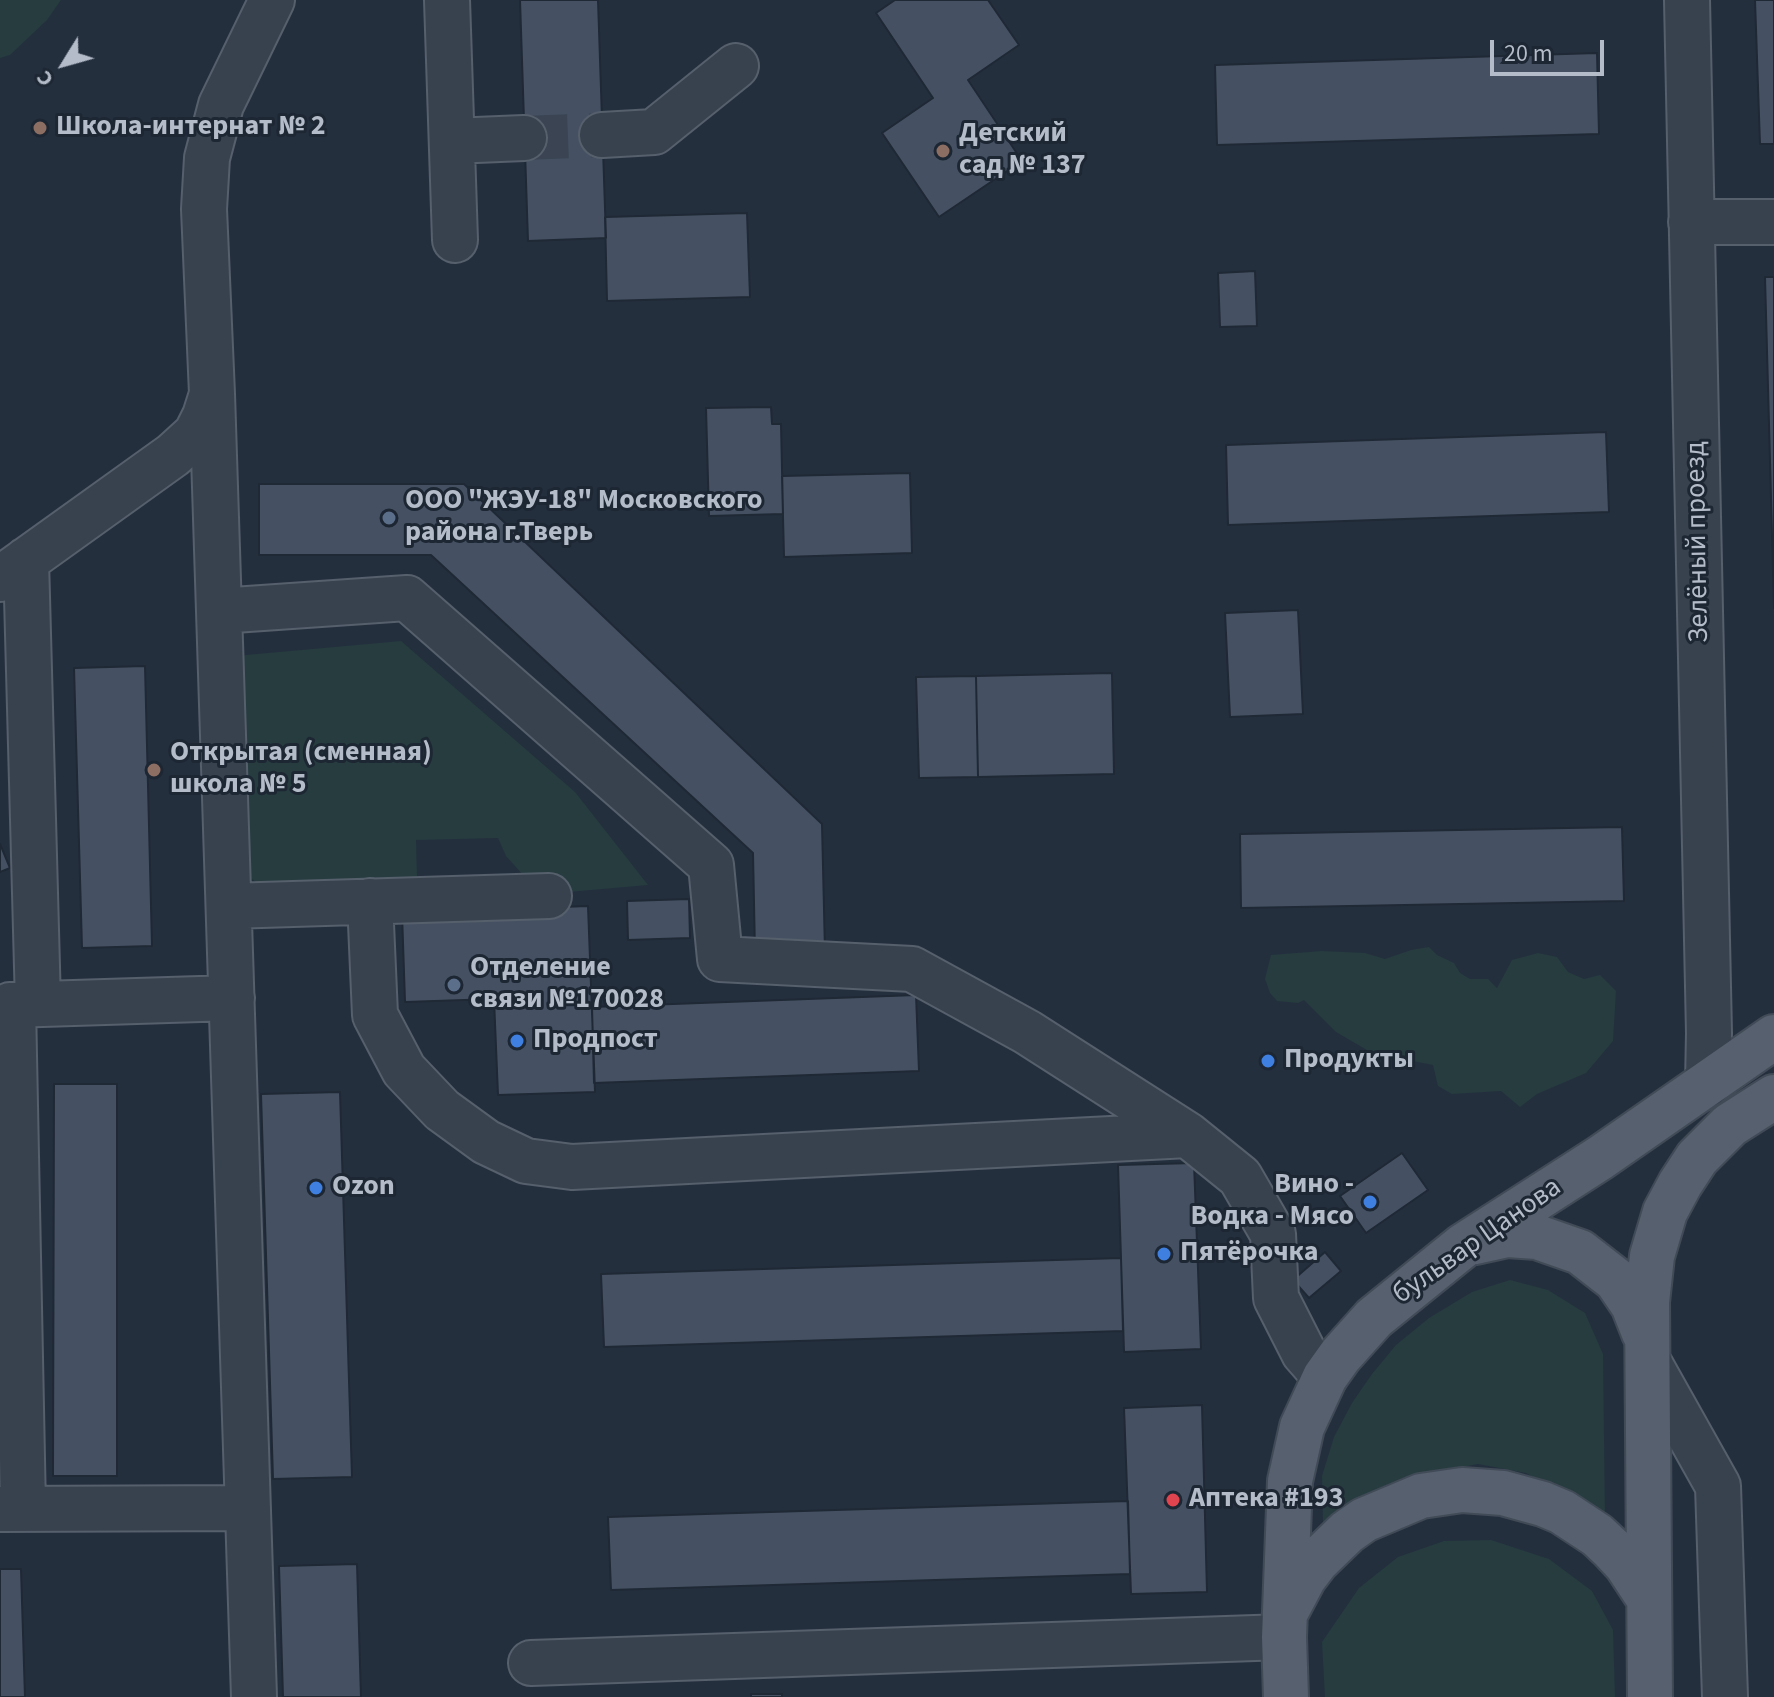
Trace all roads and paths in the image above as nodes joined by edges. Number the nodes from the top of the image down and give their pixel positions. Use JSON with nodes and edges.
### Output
{"nodes":[{"id":1,"x":272,"y":0,"type":"edge"},
{"id":2,"x":447,"y":0,"type":"edge"},
{"id":3,"x":1687,"y":0,"type":"edge"},
{"id":4,"x":736,"y":66,"type":"dead end"},
{"id":5,"x":602,"y":135,"type":"tunnel mouth"},
{"id":6,"x":524,"y":138,"type":"tunnel mouth"},
{"id":7,"x":452,"y":141,"type":"junction"},
{"id":8,"x":1691,"y":222,"type":"junction"},
{"id":9,"x":1774,"y":222,"type":"edge"},
{"id":10,"x":455,"y":240,"type":"dead end"},
{"id":11,"x":212,"y":394,"type":"junction"},
{"id":12,"x":13,"y":570,"type":"edge"},
{"id":13,"x":219,"y":611,"type":"junction"},
{"id":14,"x":549,"y":896,"type":"dead end"},
{"id":15,"x":370,"y":901,"type":"junction"},
{"id":16,"x":229,"y":906,"type":"junction"},
{"id":17,"x":232,"y":998,"type":"junction"},
{"id":18,"x":17,"y":1004,"type":"edge"},
{"id":19,"x":1774,"y":1037,"type":"edge"},
{"id":20,"x":1708,"y":1084,"type":"junction"},
{"id":21,"x":1774,"y":1097,"type":"edge"},
{"id":22,"x":1188,"y":1135,"type":"junction"},
{"id":23,"x":1463,"y":1246,"type":"junction"},
{"id":24,"x":1649,"y":1363,"type":"junction"},
{"id":25,"x":1325,"y":1377,"type":"junction"},
{"id":26,"x":248,"y":1508,"type":"junction"},
{"id":27,"x":11,"y":1509,"type":"edge"},
{"id":28,"x":1649,"y":1599,"type":"junction"},
{"id":29,"x":1284,"y":1626,"type":"junction"},
{"id":30,"x":531,"y":1663,"type":"dead end"},
{"id":31,"x":254,"y":1697,"type":"edge"},
{"id":32,"x":1286,"y":1697,"type":"edge"},
{"id":33,"x":1650,"y":1697,"type":"edge"},
{"id":34,"x":1725,"y":1697,"type":"edge"}],
"edges":[{"from":1,"to":11,"type":"street"},
{"from":2,"to":7,"type":"street"},
{"from":3,"to":8,"type":"street","name":"Зелёный проезд"},
{"from":4,"to":5,"type":"street"},
{"from":6,"to":7,"type":"street"},
{"from":7,"to":10,"type":"street"},
{"from":8,"to":9,"type":"street"},
{"from":8,"to":20,"type":"street","name":"Зелёный проезд"},
{"from":11,"to":12,"type":"street"},
{"from":11,"to":13,"type":"street"},
{"from":12,"to":18,"type":"street"},
{"from":13,"to":16,"type":"street"},
{"from":13,"to":22,"type":"street"},
{"from":14,"to":15,"type":"street"},
{"from":15,"to":16,"type":"street"},
{"from":15,"to":22,"type":"street"},
{"from":16,"to":17,"type":"street"},
{"from":17,"to":18,"type":"street"},
{"from":17,"to":26,"type":"street"},
{"from":18,"to":27,"type":"street"},
{"from":19,"to":20,"type":"main road"},
{"from":20,"to":23,"type":"main road","name":"бульвар Цанова"},
{"from":21,"to":24,"type":"main road"},
{"from":22,"to":25,"type":"street"},
{"from":23,"to":24,"type":"main road"},
{"from":23,"to":25,"type":"main road","name":"бульвар Цанова"},
{"from":24,"to":28,"type":"main road"},
{"from":24,"to":34,"type":"street"},
{"from":25,"to":29,"type":"main road","name":"бульвар Цанова"},
{"from":26,"to":27,"type":"street"},
{"from":26,"to":31,"type":"street"},
{"from":28,"to":29,"type":"main road"},
{"from":28,"to":33,"type":"main road"},
{"from":29,"to":30,"type":"street"},
{"from":29,"to":32,"type":"main road","name":"бульвар Цанова"}]}
